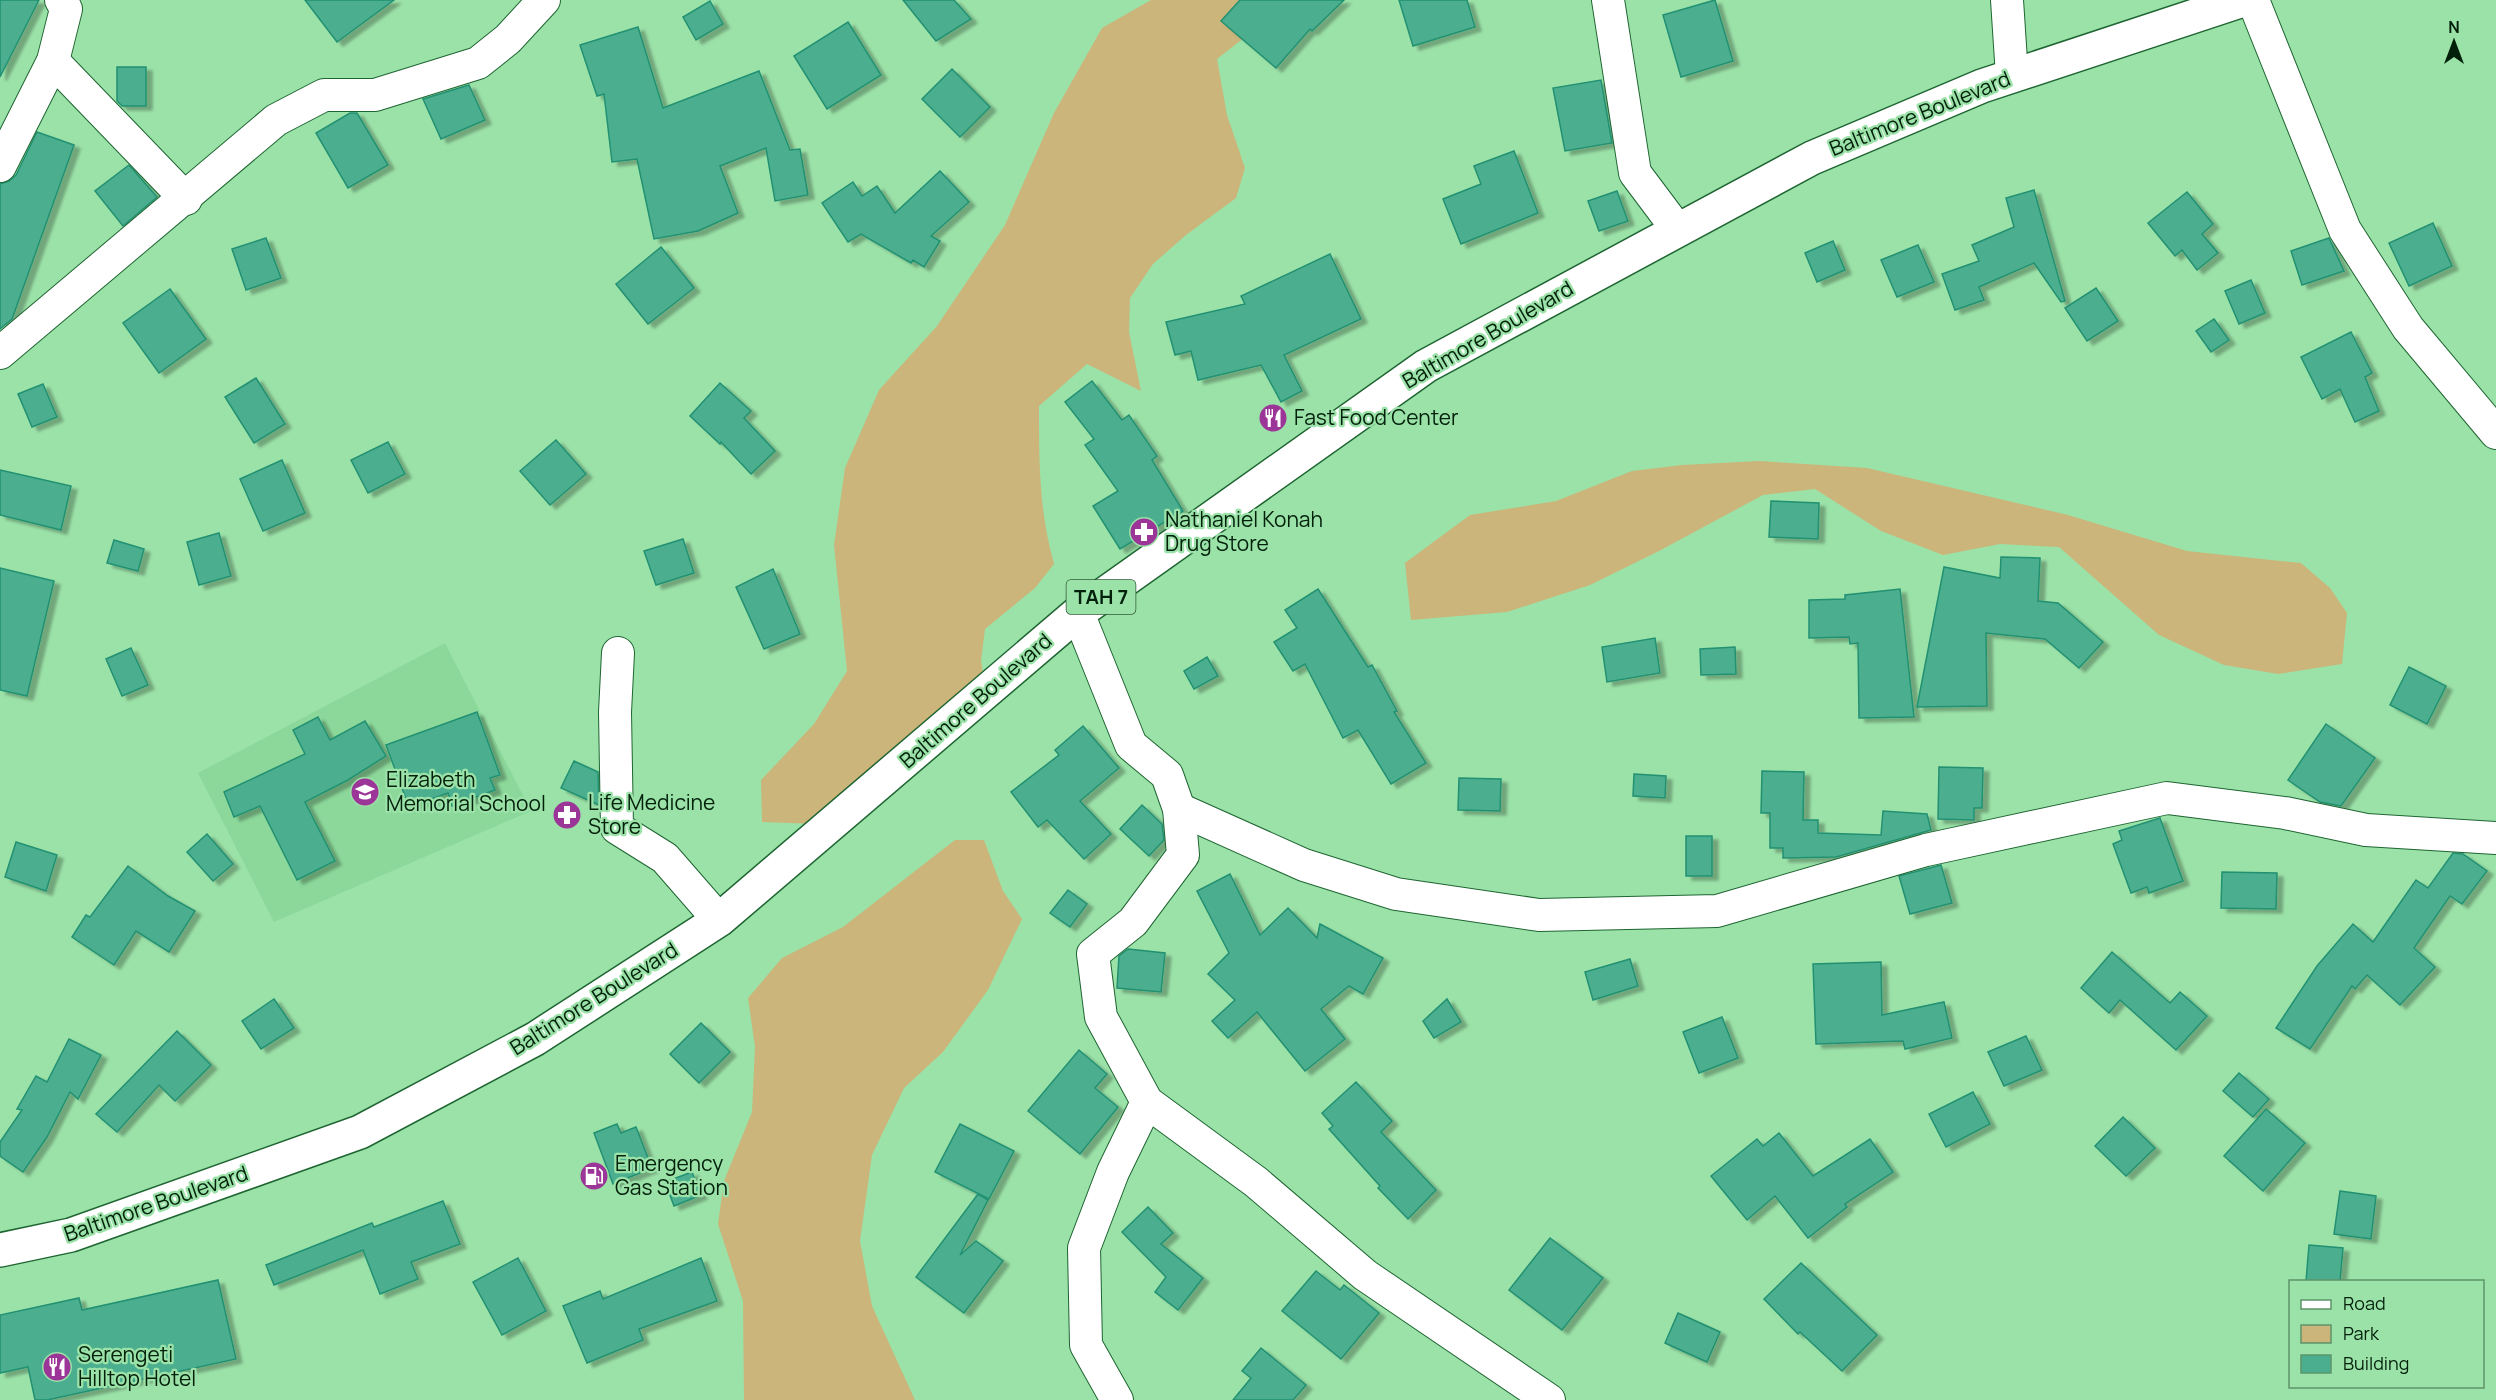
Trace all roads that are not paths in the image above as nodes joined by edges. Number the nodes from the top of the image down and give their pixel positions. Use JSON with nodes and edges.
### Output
{"nodes":[{"id":1,"x":61,"y":0,"type":"edge"},
{"id":2,"x":544,"y":0,"type":"edge"},
{"id":3,"x":1608,"y":0,"type":"edge"},
{"id":4,"x":2007,"y":0,"type":"edge"},
{"id":5,"x":2243,"y":0,"type":"edge"},
{"id":6,"x":2253,"y":0,"type":"edge"},
{"id":7,"x":53,"y":61,"type":"junction"},
{"id":8,"x":2012,"y":76,"type":"junction"},
{"id":9,"x":0,"y":166,"type":"edge"},
{"id":10,"x":186,"y":199,"type":"junction"},
{"id":11,"x":1677,"y":229,"type":"junction"},
{"id":12,"x":2,"y":349,"type":"edge"},
{"id":13,"x":2496,"y":433,"type":"edge"},
{"id":14,"x":1078,"y":614,"type":"junction"},
{"id":15,"x":618,"y":653,"type":"dead end"},
{"id":16,"x":1179,"y":809,"type":"junction"},
{"id":17,"x":2496,"y":838,"type":"edge"},
{"id":18,"x":719,"y":920,"type":"junction"},
{"id":19,"x":1147,"y":1102,"type":"junction"},
{"id":20,"x":0,"y":1250,"type":"edge"},
{"id":21,"x":1117,"y":1400,"type":"edge"},
{"id":22,"x":1549,"y":1400,"type":"edge"}],
"edges":[{"from":1,"to":7,"type":"street"},
{"from":2,"to":10,"type":"street"},
{"from":3,"to":11,"type":"street"},
{"from":4,"to":8,"type":"street"},
{"from":5,"to":8,"type":"highway","name":"Baltimore Boulevard","number":"TAH 7"},
{"from":6,"to":13,"type":"street"},
{"from":7,"to":9,"type":"street"},
{"from":7,"to":10,"type":"street"},
{"from":8,"to":11,"type":"highway","name":"Baltimore Boulevard","number":"TAH 7"},
{"from":10,"to":12,"type":"street"},
{"from":11,"to":14,"type":"highway","name":"Baltimore Boulevard","number":"TAH 7"},
{"from":14,"to":16,"type":"street"},
{"from":14,"to":18,"type":"highway","name":"Baltimore Boulevard","number":"TAH 7"},
{"from":15,"to":18,"type":"street"},
{"from":16,"to":17,"type":"street"},
{"from":16,"to":19,"type":"street"},
{"from":18,"to":20,"type":"highway","name":"Baltimore Boulevard","number":"TAH 7"},
{"from":19,"to":21,"type":"street"},
{"from":19,"to":22,"type":"street"}]}
